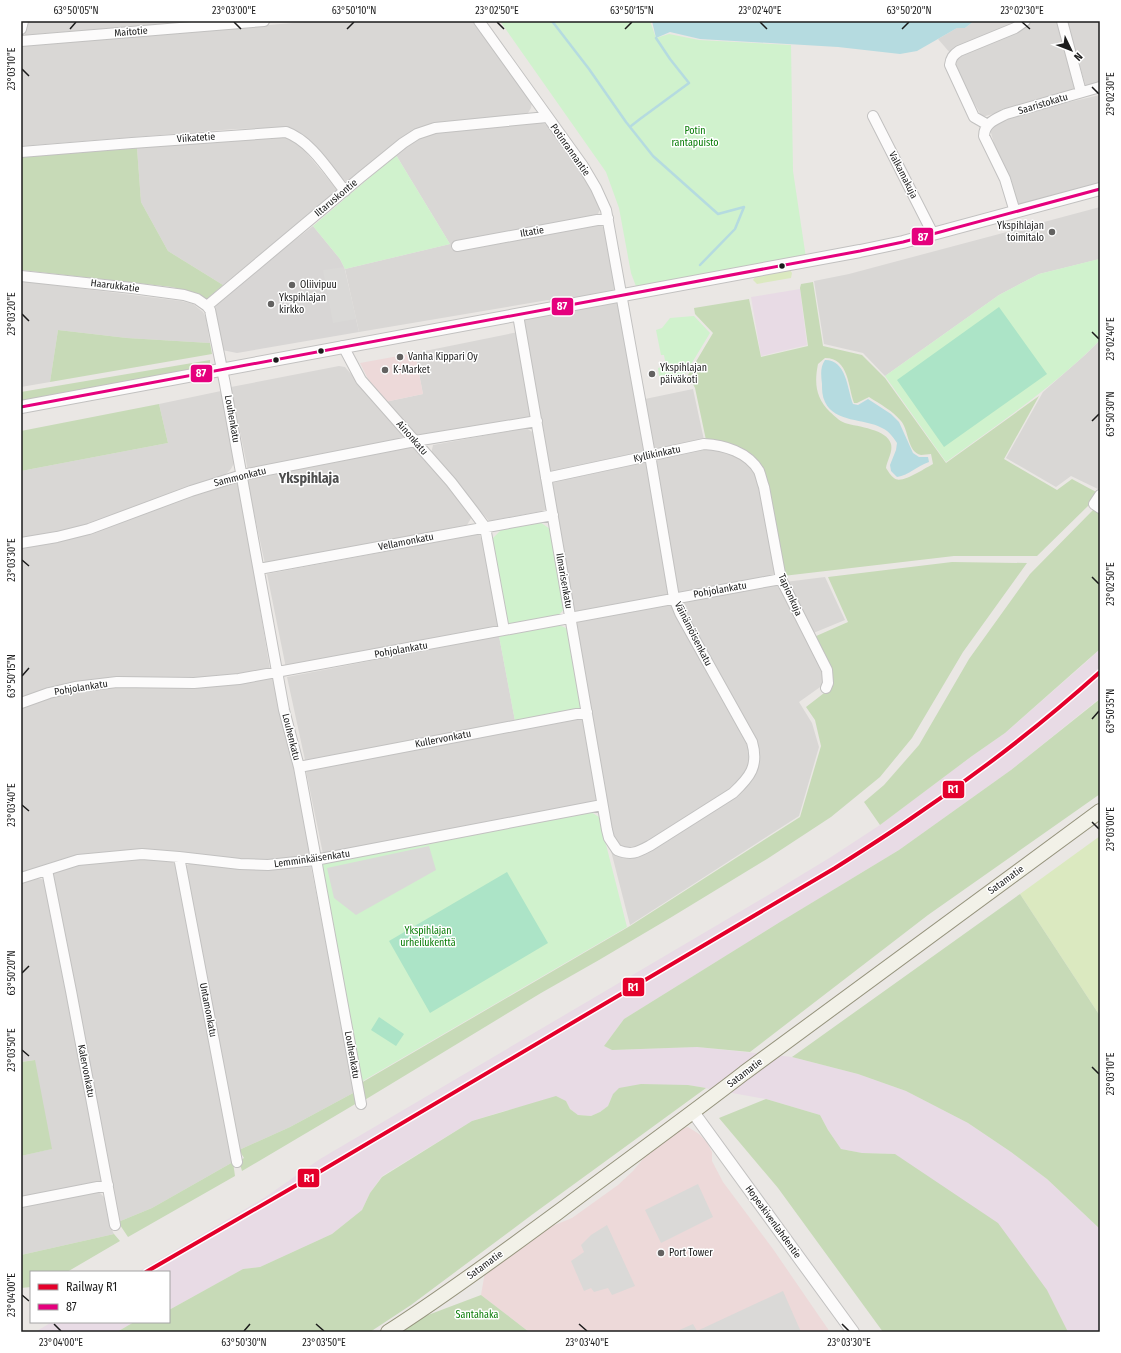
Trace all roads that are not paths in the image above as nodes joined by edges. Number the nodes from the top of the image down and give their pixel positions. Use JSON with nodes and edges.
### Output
{"nodes":[{"id":1,"x":23,"y":21,"type":"edge"},
{"id":2,"x":264,"y":21,"type":"edge"},
{"id":3,"x":479,"y":21,"type":"edge"},
{"id":4,"x":1025,"y":21,"type":"edge"},
{"id":5,"x":1062,"y":21,"type":"edge"},
{"id":6,"x":21,"y":30,"type":"edge"},
{"id":7,"x":21,"y":41,"type":"edge"},
{"id":8,"x":1100,"y":87,"type":"edge"},
{"id":9,"x":1081,"y":92,"type":"junction"},
{"id":10,"x":873,"y":116,"type":"dead end"},
{"id":11,"x":547,"y":117,"type":"junction"},
{"id":12,"x":988,"y":125,"type":"junction"},
{"id":13,"x":21,"y":152,"type":"edge"},
{"id":14,"x":1100,"y":189,"type":"edge"},
{"id":15,"x":345,"y":191,"type":"junction"},
{"id":16,"x":1015,"y":212,"type":"junction"},
{"id":17,"x":608,"y":218,"type":"junction"},
{"id":18,"x":933,"y":234,"type":"junction"},
{"id":19,"x":457,"y":246,"type":"dead end"},
{"id":20,"x":21,"y":276,"type":"edge"},
{"id":21,"x":622,"y":296,"type":"junction"},
{"id":22,"x":207,"y":306,"type":"junction"},
{"id":23,"x":518,"y":314,"type":"junction"},
{"id":24,"x":343,"y":346,"type":"junction"},
{"id":25,"x":222,"y":370,"type":"junction"},
{"id":26,"x":21,"y":407,"type":"edge"},
{"id":27,"x":536,"y":421,"type":"junction"},
{"id":28,"x":415,"y":442,"type":"junction"},
{"id":29,"x":650,"y":455,"type":"junction"},
{"id":30,"x":759,"y":472,"type":"joint"},
{"id":31,"x":242,"y":475,"type":"junction"},
{"id":32,"x":546,"y":478,"type":"junction"},
{"id":33,"x":553,"y":515,"type":"junction"},
{"id":34,"x":485,"y":527,"type":"junction"},
{"id":35,"x":21,"y":543,"type":"edge"},
{"id":36,"x":259,"y":569,"type":"junction"},
{"id":37,"x":781,"y":579,"type":"junction"},
{"id":38,"x":674,"y":598,"type":"junction"},
{"id":39,"x":570,"y":618,"type":"junction"},
{"id":40,"x":504,"y":630,"type":"junction"},
{"id":41,"x":277,"y":672,"type":"junction"},
{"id":42,"x":826,"y":688,"type":"dead end"},
{"id":43,"x":21,"y":703,"type":"edge"},
{"id":44,"x":587,"y":712,"type":"junction"},
{"id":45,"x":298,"y":767,"type":"junction"},
{"id":46,"x":602,"y":805,"type":"junction"},
{"id":47,"x":1100,"y":811,"type":"edge"},
{"id":48,"x":613,"y":846,"type":"joint"},
{"id":49,"x":179,"y":857,"type":"junction"},
{"id":50,"x":315,"y":860,"type":"junction"},
{"id":51,"x":47,"y":870,"type":"junction"},
{"id":52,"x":21,"y":878,"type":"edge"},
{"id":53,"x":361,"y":1104,"type":"dead end"},
{"id":54,"x":693,"y":1112,"type":"junction"},
{"id":55,"x":237,"y":1162,"type":"dead end"},
{"id":56,"x":108,"y":1185,"type":"junction"},
{"id":57,"x":21,"y":1202,"type":"edge"},
{"id":58,"x":115,"y":1225,"type":"dead end"},
{"id":59,"x":388,"y":1332,"type":"edge"},
{"id":60,"x":852,"y":1332,"type":"edge"}],
"edges":[{"from":1,"to":6,"type":"street"},
{"from":2,"to":7,"type":"street","name":"Maitotie"},
{"from":3,"to":11,"type":"street","name":"Potinrannantie"},
{"from":4,"to":12,"type":"street"},
{"from":5,"to":9,"type":"street"},
{"from":8,"to":9,"type":"street","name":"Saaristokatu"},
{"from":9,"to":12,"type":"street","name":"Saaristokatu"},
{"from":10,"to":18,"type":"street","name":"Valkamakuja"},
{"from":11,"to":15,"type":"street","name":"Iltaruskontie"},
{"from":11,"to":17,"type":"street","name":"Potinrannantie"},
{"from":12,"to":16,"type":"street"},
{"from":13,"to":15,"type":"street","name":"Viikatetie"},
{"from":14,"to":16,"type":"street"},
{"from":15,"to":22,"type":"street","name":"Iltaruskontie"},
{"from":16,"to":18,"type":"street"},
{"from":17,"to":19,"type":"street","name":"Iltatie"},
{"from":17,"to":21,"type":"street","name":"Potinrannantie"},
{"from":18,"to":21,"type":"street"},
{"from":20,"to":22,"type":"street","name":"Haarukkatie"},
{"from":21,"to":23,"type":"street"},
{"from":21,"to":29,"type":"street","name":"Väinämöisenkatu"},
{"from":22,"to":25,"type":"street"},
{"from":23,"to":24,"type":"street"},
{"from":23,"to":27,"type":"street","name":"Ilmarisenkatu"},
{"from":24,"to":25,"type":"street"},
{"from":24,"to":28,"type":"street","name":"Ainonkatu"},
{"from":25,"to":26,"type":"street"},
{"from":25,"to":31,"type":"street","name":"Louhenkatu"},
{"from":27,"to":28,"type":"street","name":"Sammonkatu"},
{"from":27,"to":32,"type":"street","name":"Ilmarisenkatu"},
{"from":28,"to":31,"type":"street","name":"Sammonkatu"},
{"from":28,"to":34,"type":"street","name":"Ainonkatu"},
{"from":29,"to":30,"type":"street","name":"Kyllikinkatu"},
{"from":29,"to":32,"type":"street","name":"Kyllikinkatu"},
{"from":29,"to":38,"type":"street","name":"Väinämöisenkatu"},
{"from":30,"to":37,"type":"street","name":"Tapionkuja"},
{"from":31,"to":35,"type":"street","name":"Sammonkatu"},
{"from":31,"to":36,"type":"street","name":"Louhenkatu"},
{"from":32,"to":33,"type":"street","name":"Ilmarisenkatu"},
{"from":33,"to":34,"type":"street","name":"Vellamonkatu"},
{"from":33,"to":39,"type":"street","name":"Ilmarisenkatu"},
{"from":34,"to":36,"type":"street","name":"Vellamonkatu"},
{"from":34,"to":40,"type":"street"},
{"from":36,"to":41,"type":"street","name":"Louhenkatu"},
{"from":37,"to":38,"type":"street","name":"Pohjolankatu"},
{"from":37,"to":42,"type":"street","name":"Tapionkuja"},
{"from":38,"to":39,"type":"street","name":"Pohjolankatu"},
{"from":38,"to":48,"type":"street","name":"Väinämöisenkatu"},
{"from":39,"to":40,"type":"street","name":"Pohjolankatu"},
{"from":39,"to":44,"type":"street","name":"Ilmarisenkatu"},
{"from":40,"to":41,"type":"street","name":"Pohjolankatu"},
{"from":41,"to":43,"type":"street","name":"Pohjolankatu"},
{"from":41,"to":45,"type":"street","name":"Louhenkatu"},
{"from":44,"to":45,"type":"street","name":"Kullervonkatu"},
{"from":44,"to":46,"type":"street","name":"Ilmarisenkatu"},
{"from":45,"to":50,"type":"street","name":"Louhenkatu"},
{"from":46,"to":48,"type":"street","name":"Ilmarisenkatu"},
{"from":46,"to":50,"type":"street","name":"Lemminkäisenkatu"},
{"from":47,"to":54,"type":"main road","name":"Satamatie"},
{"from":49,"to":50,"type":"street","name":"Lemminkäisenkatu"},
{"from":49,"to":51,"type":"street","name":"Lemminkäisenkatu"},
{"from":49,"to":55,"type":"street","name":"Untamonkatu"},
{"from":50,"to":53,"type":"street","name":"Louhenkatu"},
{"from":51,"to":52,"type":"street","name":"Lemminkäisenkatu"},
{"from":51,"to":56,"type":"street","name":"Kalervonkatu"},
{"from":54,"to":59,"type":"main road","name":"Satamatie"},
{"from":54,"to":60,"type":"street","name":"Hopeakivenlahdentie"},
{"from":56,"to":57,"type":"street"},
{"from":56,"to":58,"type":"street","name":"Kalervonkatu"}]}
